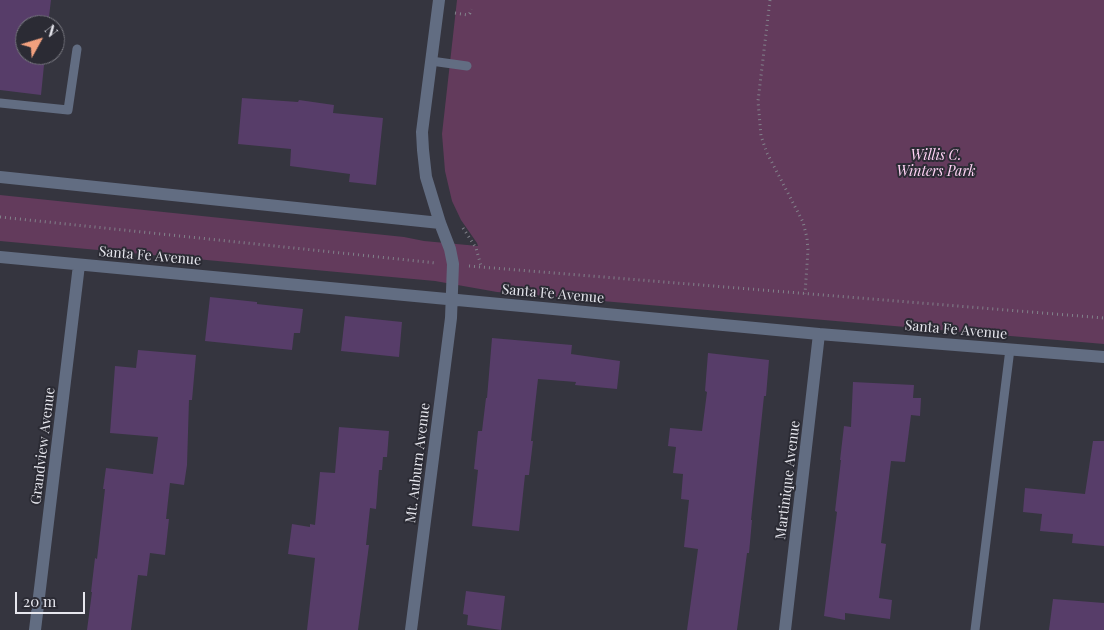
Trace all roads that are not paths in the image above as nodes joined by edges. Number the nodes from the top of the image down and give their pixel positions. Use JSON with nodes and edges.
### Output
{"nodes":[{"id":1,"x":439,"y":0,"type":"edge"},
{"id":2,"x":76,"y":49,"type":"dead end"},
{"id":3,"x":431,"y":61,"type":"junction"},
{"id":4,"x":467,"y":66,"type":"dead end"},
{"id":5,"x":0,"y":103,"type":"edge"},
{"id":6,"x":0,"y":178,"type":"edge"},
{"id":7,"x":440,"y":223,"type":"junction"},
{"id":8,"x":0,"y":257,"type":"edge"},
{"id":9,"x":79,"y":265,"type":"junction"},
{"id":10,"x":452,"y":299,"type":"junction"},
{"id":11,"x":819,"y":334,"type":"junction"},
{"id":12,"x":1010,"y":349,"type":"junction"},
{"id":13,"x":1104,"y":357,"type":"edge"},
{"id":14,"x":35,"y":630,"type":"edge"},
{"id":15,"x":411,"y":630,"type":"edge"},
{"id":16,"x":785,"y":630,"type":"edge"},
{"id":17,"x":975,"y":630,"type":"edge"}],
"edges":[{"from":1,"to":3,"type":"street","name":"Mt. Auburn Avenue"},
{"from":2,"to":5,"type":"lane"},
{"from":3,"to":4,"type":"lane"},
{"from":3,"to":7,"type":"street","name":"Mt. Auburn Avenue"},
{"from":6,"to":7,"type":"street"},
{"from":7,"to":10,"type":"street","name":"Mt. Auburn Avenue"},
{"from":8,"to":9,"type":"street","name":"Santa Fe Avenue"},
{"from":9,"to":10,"type":"street","name":"Santa Fe Avenue"},
{"from":9,"to":14,"type":"street","name":"Grandview Avenue"},
{"from":10,"to":11,"type":"street","name":"Santa Fe Avenue"},
{"from":10,"to":15,"type":"street","name":"Mt. Auburn Avenue"},
{"from":11,"to":12,"type":"street","name":"Santa Fe Avenue"},
{"from":11,"to":16,"type":"street","name":"Martinique Avenue"},
{"from":12,"to":13,"type":"street","name":"Santa Fe Avenue"},
{"from":12,"to":17,"type":"lane"}]}
